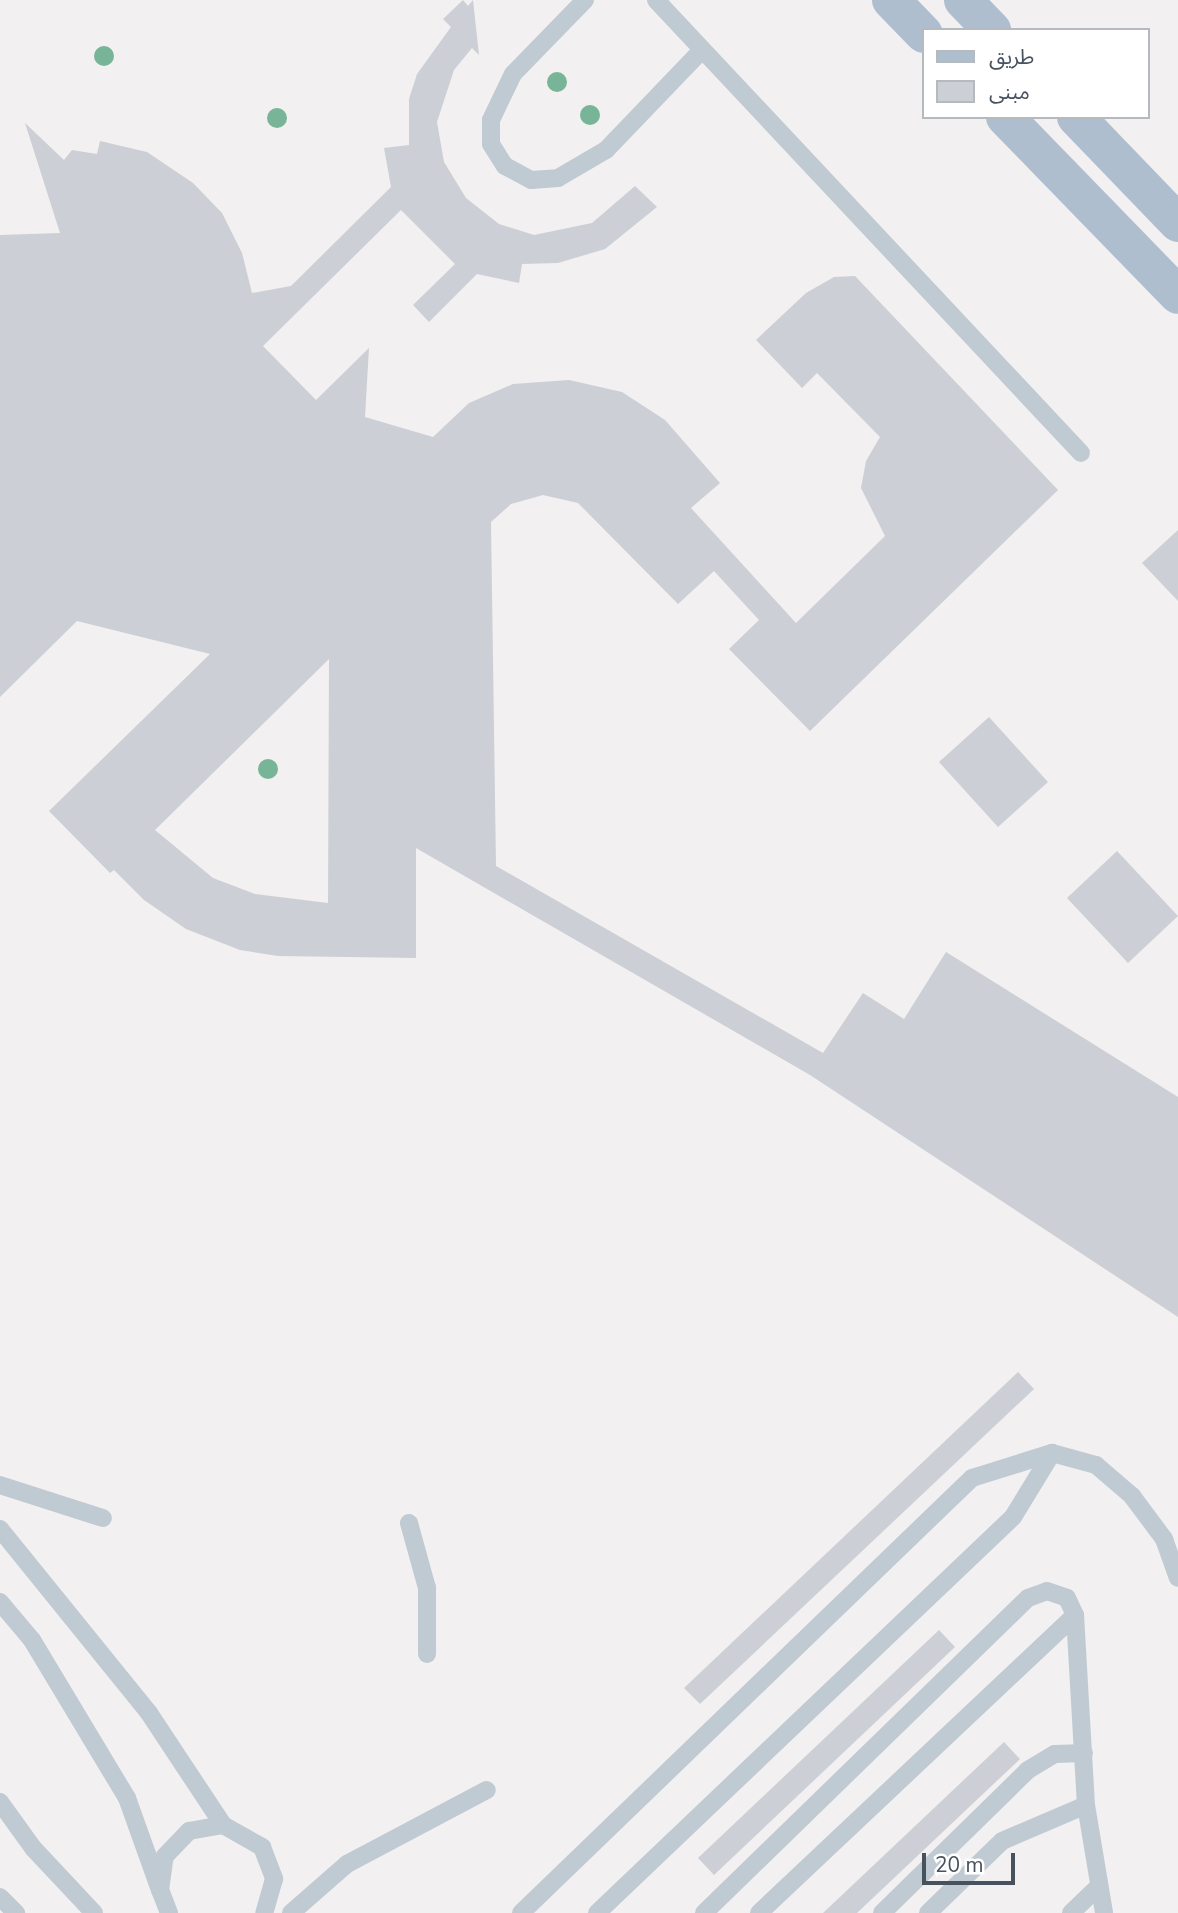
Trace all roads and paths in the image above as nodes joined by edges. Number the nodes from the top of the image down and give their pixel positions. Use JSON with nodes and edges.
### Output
{"nodes":[{"id":1,"x":585,"y":0,"type":"edge"},
{"id":2,"x":656,"y":0,"type":"edge"},
{"id":3,"x":891,"y":0,"type":"edge"},
{"id":4,"x":963,"y":0,"type":"edge"},
{"id":5,"x":990,"y":28,"type":"edge"},
{"id":6,"x":922,"y":32,"type":"edge"},
{"id":7,"x":702,"y":50,"type":"junction"},
{"id":8,"x":1007,"y":119,"type":"edge"},
{"id":9,"x":1078,"y":119,"type":"edge"},
{"id":10,"x":1178,"y":223,"type":"edge"},
{"id":11,"x":1178,"y":295,"type":"edge"},
{"id":12,"x":1081,"y":453,"type":"dead end"},
{"id":13,"x":1052,"y":1453,"type":"junction"},
{"id":14,"x":0,"y":1485,"type":"edge"},
{"id":15,"x":103,"y":1518,"type":"dead end"},
{"id":16,"x":408,"y":1524,"type":"dead end"},
{"id":17,"x":0,"y":1529,"type":"edge"},
{"id":18,"x":1178,"y":1578,"type":"edge"},
{"id":19,"x":0,"y":1602,"type":"edge"},
{"id":20,"x":1074,"y":1615,"type":"junction"},
{"id":21,"x":427,"y":1654,"type":"dead end"},
{"id":22,"x":1084,"y":1753,"type":"junction"},
{"id":23,"x":487,"y":1790,"type":"dead end"},
{"id":24,"x":0,"y":1801,"type":"edge"},
{"id":25,"x":1086,"y":1805,"type":"junction"},
{"id":26,"x":223,"y":1825,"type":"junction"},
{"id":27,"x":1099,"y":1886,"type":"junction"},
{"id":28,"x":160,"y":1890,"type":"junction"},
{"id":29,"x":0,"y":1897,"type":"edge"},
{"id":30,"x":16,"y":1913,"type":"edge"},
{"id":31,"x":94,"y":1913,"type":"edge"},
{"id":32,"x":169,"y":1913,"type":"edge"},
{"id":33,"x":265,"y":1913,"type":"edge"},
{"id":34,"x":291,"y":1913,"type":"edge"},
{"id":35,"x":521,"y":1913,"type":"edge"},
{"id":36,"x":597,"y":1913,"type":"edge"},
{"id":37,"x":704,"y":1913,"type":"edge"},
{"id":38,"x":759,"y":1913,"type":"edge"},
{"id":39,"x":882,"y":1913,"type":"edge"},
{"id":40,"x":928,"y":1913,"type":"edge"},
{"id":41,"x":1071,"y":1913,"type":"edge"},
{"id":42,"x":1104,"y":1913,"type":"edge"}],
"edges":[{"from":1,"to":7,"type":"lane"},
{"from":2,"to":7,"type":"lane"},
{"from":3,"to":6,"type":"main road"},
{"from":4,"to":5,"type":"main road"},
{"from":7,"to":12,"type":"lane"},
{"from":8,"to":11,"type":"main road"},
{"from":9,"to":10,"type":"main road"},
{"from":13,"to":18,"type":"lane"},
{"from":13,"to":35,"type":"lane"},
{"from":13,"to":36,"type":"lane"},
{"from":14,"to":15,"type":"lane"},
{"from":16,"to":21,"type":"lane"},
{"from":17,"to":26,"type":"lane"},
{"from":19,"to":28,"type":"lane"},
{"from":20,"to":22,"type":"lane"},
{"from":20,"to":37,"type":"lane"},
{"from":20,"to":38,"type":"lane"},
{"from":22,"to":25,"type":"lane"},
{"from":22,"to":39,"type":"lane"},
{"from":23,"to":34,"type":"lane"},
{"from":24,"to":31,"type":"lane"},
{"from":25,"to":27,"type":"lane"},
{"from":25,"to":40,"type":"lane"},
{"from":26,"to":28,"type":"lane"},
{"from":26,"to":33,"type":"lane"},
{"from":27,"to":41,"type":"lane"},
{"from":27,"to":42,"type":"lane"},
{"from":28,"to":32,"type":"lane"},
{"from":29,"to":30,"type":"lane"}]}
